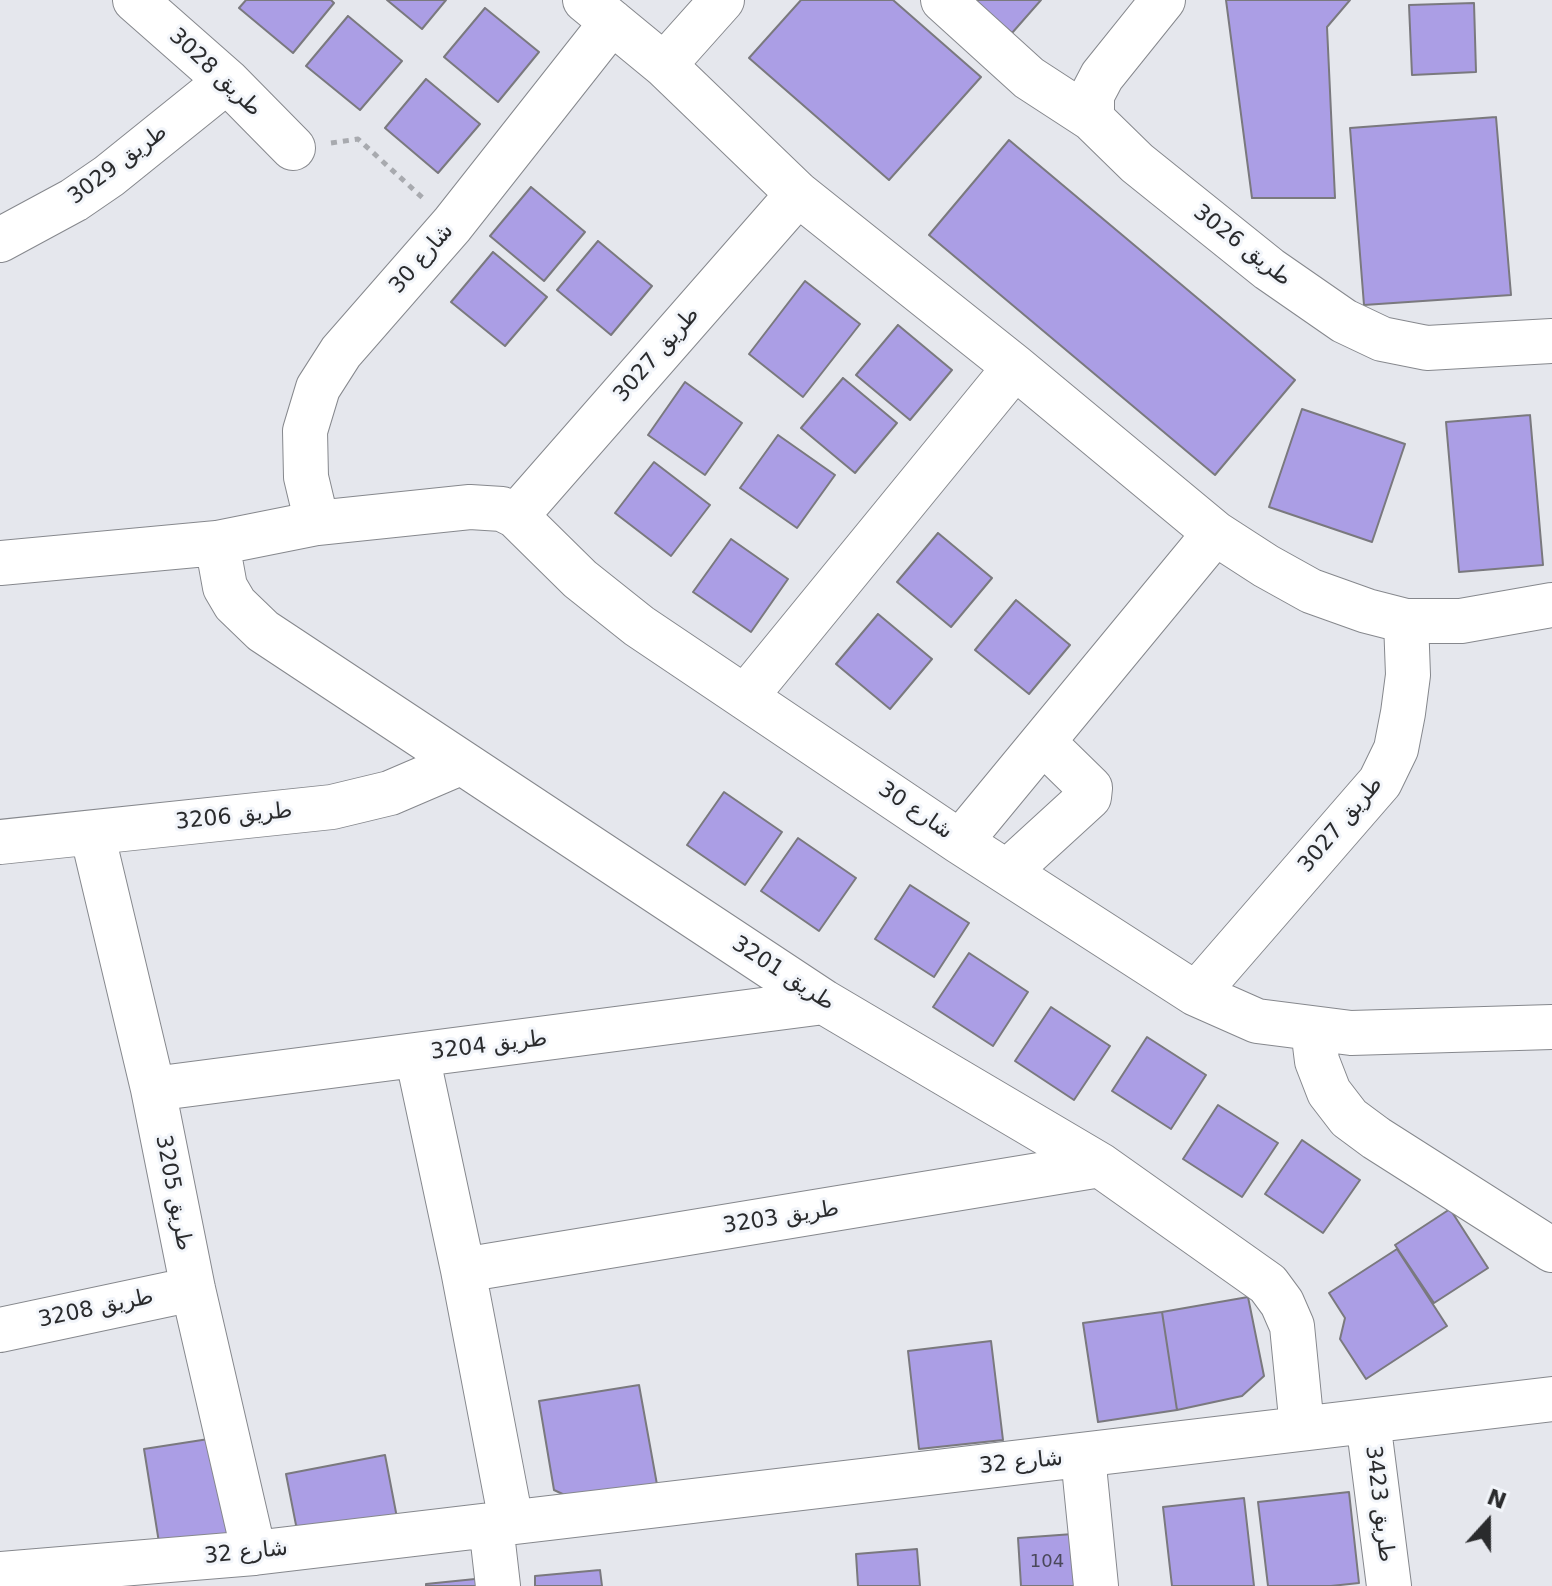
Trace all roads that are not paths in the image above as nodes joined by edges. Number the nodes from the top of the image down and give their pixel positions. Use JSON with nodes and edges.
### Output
{"nodes":[{"id":1,"x":135,"y":0,"type":"edge"},
{"id":2,"x":722,"y":0,"type":"edge"},
{"id":3,"x":943,"y":0,"type":"edge"},
{"id":4,"x":1163,"y":0,"type":"edge"},
{"id":5,"x":598,"y":11,"type":"edge"},
{"id":6,"x":664,"y":65,"type":"junction"},
{"id":7,"x":227,"y":81,"type":"junction"},
{"id":8,"x":1092,"y":119,"type":"junction"},
{"id":9,"x":293,"y":148,"type":"road end"},
{"id":10,"x":798,"y":194,"type":"junction"},
{"id":11,"x":1,"y":239,"type":"edge"},
{"id":12,"x":1552,"y":341,"type":"edge"},
{"id":13,"x":1015,"y":367,"type":"junction"},
{"id":14,"x":516,"y":516,"type":"junction"},
{"id":15,"x":317,"y":523,"type":"junction"},
{"id":16,"x":1215,"y":533,"type":"junction"},
{"id":17,"x":217,"y":543,"type":"junction"},
{"id":18,"x":0,"y":563,"type":"edge"},
{"id":19,"x":1552,"y":605,"type":"edge"},
{"id":20,"x":1406,"y":621,"type":"junction"},
{"id":21,"x":746,"y":696,"type":"junction"},
{"id":22,"x":1043,"y":742,"type":"junction"},
{"id":23,"x":460,"y":763,"type":"junction"},
{"id":24,"x":92,"y":833,"type":"junction"},
{"id":25,"x":0,"y":842,"type":"edge"},
{"id":26,"x":960,"y":842,"type":"junction"},
{"id":27,"x":1007,"y":872,"type":"junction"},
{"id":28,"x":1196,"y":994,"type":"junction"},
{"id":29,"x":824,"y":1002,"type":"junction"},
{"id":30,"x":1552,"y":1027,"type":"edge"},
{"id":31,"x":1313,"y":1029,"type":"junction"},
{"id":32,"x":417,"y":1055,"type":"junction"},
{"id":33,"x":153,"y":1089,"type":"junction"},
{"id":34,"x":1100,"y":1165,"type":"junction"},
{"id":35,"x":1552,"y":1250,"type":"edge"},
{"id":36,"x":463,"y":1270,"type":"junction"},
{"id":37,"x":193,"y":1289,"type":"junction"},
{"id":38,"x":0,"y":1330,"type":"edge"},
{"id":39,"x":1552,"y":1399,"type":"edge"},
{"id":40,"x":1368,"y":1421,"type":"junction"},
{"id":41,"x":1302,"y":1428,"type":"junction"},
{"id":42,"x":1083,"y":1456,"type":"junction"},
{"id":43,"x":501,"y":1523,"type":"junction"},
{"id":44,"x":254,"y":1553,"type":"junction"},
{"id":45,"x":0,"y":1574,"type":"edge"},
{"id":46,"x":498,"y":1586,"type":"edge"},
{"id":47,"x":1096,"y":1586,"type":"edge"},
{"id":48,"x":1389,"y":1586,"type":"edge"}],
"edges":[{"from":1,"to":7,"type":"street","name":"طريق 3028"},
{"from":2,"to":6,"type":"street"},
{"from":3,"to":8,"type":"street","name":"طريق 3026"},
{"from":4,"to":8,"type":"street"},
{"from":5,"to":6,"type":"street"},
{"from":5,"to":15,"type":"street","name":"شارع 30"},
{"from":6,"to":10,"type":"street"},
{"from":7,"to":9,"type":"street","name":"طريق 3028"},
{"from":7,"to":11,"type":"street","name":"طريق 3029"},
{"from":8,"to":12,"type":"street","name":"طريق 3026"},
{"from":10,"to":13,"type":"street"},
{"from":10,"to":14,"type":"street","name":"طريق 3027"},
{"from":13,"to":16,"type":"street"},
{"from":13,"to":21,"type":"street"},
{"from":14,"to":15,"type":"street"},
{"from":14,"to":21,"type":"street","name":"شارع 30"},
{"from":15,"to":17,"type":"street"},
{"from":16,"to":20,"type":"street"},
{"from":16,"to":22,"type":"street"},
{"from":17,"to":18,"type":"street"},
{"from":17,"to":23,"type":"street","name":"طريق 3201"},
{"from":19,"to":20,"type":"street"},
{"from":20,"to":28,"type":"street","name":"طريق 3027"},
{"from":21,"to":26,"type":"street","name":"شارع 30"},
{"from":22,"to":26,"type":"street"},
{"from":22,"to":27,"type":"street"},
{"from":23,"to":24,"type":"street","name":"طريق 3206"},
{"from":23,"to":29,"type":"street","name":"طريق 3201"},
{"from":24,"to":25,"type":"street","name":"طريق 3206"},
{"from":24,"to":33,"type":"street","name":"طريق 3205"},
{"from":26,"to":27,"type":"street","name":"شارع 30"},
{"from":27,"to":28,"type":"street","name":"شارع 30"},
{"from":28,"to":31,"type":"street","name":"شارع 30"},
{"from":29,"to":32,"type":"street","name":"طريق 3204"},
{"from":29,"to":34,"type":"street","name":"طريق 3201"},
{"from":30,"to":31,"type":"street","name":"شارع 30"},
{"from":31,"to":35,"type":"street"},
{"from":32,"to":33,"type":"street","name":"طريق 3204"},
{"from":32,"to":36,"type":"street"},
{"from":33,"to":37,"type":"street","name":"طريق 3205"},
{"from":34,"to":36,"type":"street","name":"طريق 3203"},
{"from":34,"to":41,"type":"street","name":"طريق 3201"},
{"from":36,"to":43,"type":"street"},
{"from":37,"to":38,"type":"street","name":"طريق 3208"},
{"from":37,"to":44,"type":"street","name":"طريق 3205"},
{"from":39,"to":40,"type":"street","name":"شارع 32"},
{"from":40,"to":41,"type":"street","name":"شارع 32"},
{"from":40,"to":48,"type":"street","name":"طريق 3423"},
{"from":41,"to":42,"type":"street","name":"شارع 32"},
{"from":42,"to":43,"type":"street","name":"شارع 32"},
{"from":42,"to":47,"type":"street"},
{"from":43,"to":44,"type":"street","name":"شارع 32"},
{"from":43,"to":46,"type":"street"},
{"from":44,"to":45,"type":"street","name":"شارع 32"}]}
